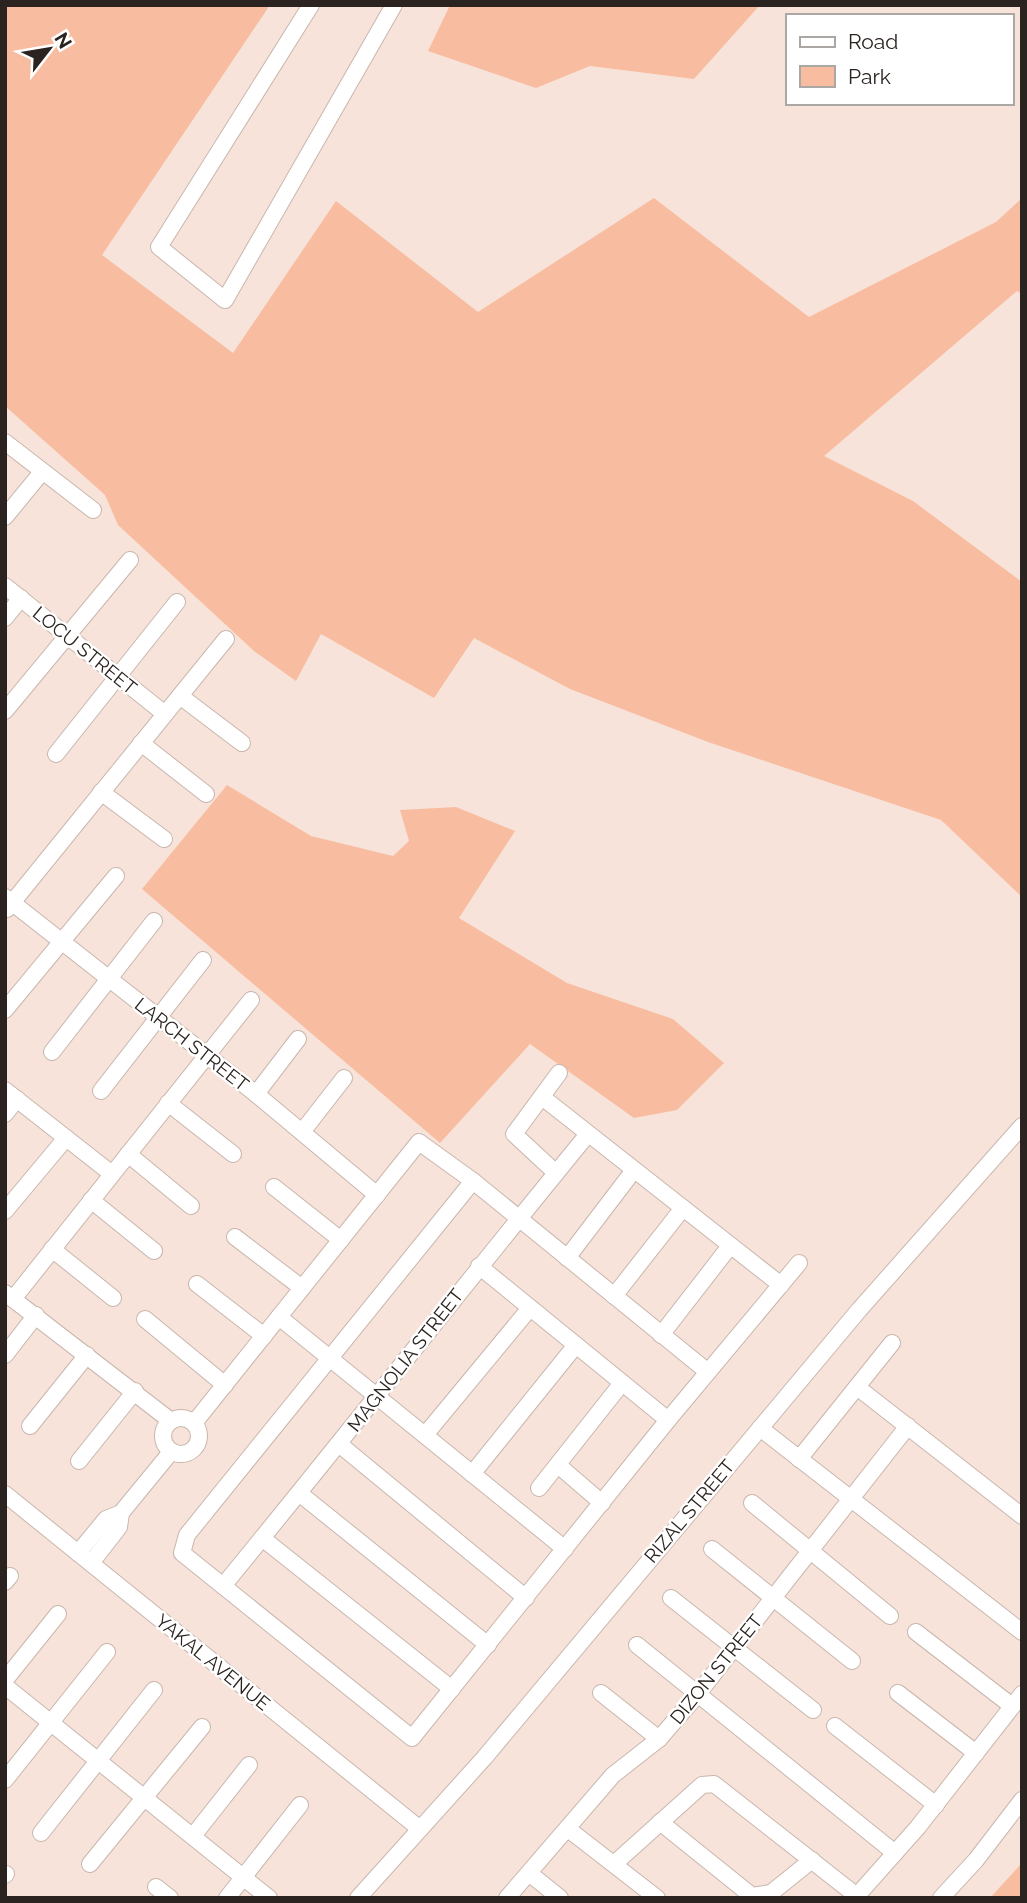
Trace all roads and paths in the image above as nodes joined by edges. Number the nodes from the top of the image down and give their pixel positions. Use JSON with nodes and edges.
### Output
{"nodes":[{"id":1,"x":311,"y":5,"type":"edge"},
{"id":2,"x":394,"y":5,"type":"edge"},
{"id":3,"x":5,"y":443,"type":"edge"},
{"id":4,"x":42,"y":472,"type":"junction"},
{"id":5,"x":93,"y":510,"type":"dead end"},
{"id":6,"x":5,"y":517,"type":"edge"},
{"id":7,"x":131,"y":560,"type":"dead end"},
{"id":8,"x":5,"y":586,"type":"edge"},
{"id":9,"x":21,"y":598,"type":"junction"},
{"id":10,"x":177,"y":602,"type":"dead end"},
{"id":11,"x":5,"y":618,"type":"edge"},
{"id":12,"x":68,"y":636,"type":"junction"},
{"id":13,"x":226,"y":639,"type":"dead end"},
{"id":14,"x":118,"y":676,"type":"junction"},
{"id":15,"x":180,"y":696,"type":"junction"},
{"id":16,"x":5,"y":711,"type":"edge"},
{"id":17,"x":165,"y":714,"type":"junction"},
{"id":18,"x":141,"y":743,"type":"junction"},
{"id":19,"x":242,"y":743,"type":"dead end"},
{"id":20,"x":55,"y":754,"type":"dead end"},
{"id":21,"x":101,"y":792,"type":"junction"},
{"id":22,"x":206,"y":794,"type":"dead end"},
{"id":23,"x":164,"y":839,"type":"dead end"},
{"id":24,"x":116,"y":876,"type":"dead end"},
{"id":25,"x":7,"y":903,"type":"edge"},
{"id":26,"x":155,"y":921,"type":"dead end"},
{"id":27,"x":62,"y":942,"type":"junction"},
{"id":28,"x":203,"y":960,"type":"dead end"},
{"id":29,"x":108,"y":978,"type":"junction"},
{"id":30,"x":251,"y":1000,"type":"dead end"},
{"id":31,"x":5,"y":1010,"type":"edge"},
{"id":32,"x":158,"y":1017,"type":"junction"},
{"id":33,"x":298,"y":1039,"type":"dead end"},
{"id":34,"x":52,"y":1052,"type":"dead end"},
{"id":35,"x":206,"y":1056,"type":"junction"},
{"id":36,"x":559,"y":1073,"type":"dead end"},
{"id":37,"x":344,"y":1078,"type":"dead end"},
{"id":38,"x":101,"y":1091,"type":"dead end"},
{"id":39,"x":256,"y":1094,"type":"junction"},
{"id":40,"x":11,"y":1095,"type":"edge"},
{"id":41,"x":542,"y":1097,"type":"junction"},
{"id":42,"x":168,"y":1103,"type":"junction"},
{"id":43,"x":5,"y":1114,"type":"edge"},
{"id":44,"x":1022,"y":1126,"type":"edge"},
{"id":45,"x":302,"y":1132,"type":"junction"},
{"id":46,"x":588,"y":1134,"type":"junction"},
{"id":47,"x":66,"y":1138,"type":"junction"},
{"id":48,"x":128,"y":1154,"type":"junction"},
{"id":49,"x":233,"y":1154,"type":"dead end"},
{"id":50,"x":634,"y":1170,"type":"junction"},
{"id":51,"x":556,"y":1172,"type":"junction"},
{"id":52,"x":112,"y":1174,"type":"junction"},
{"id":53,"x":473,"y":1181,"type":"junction"},
{"id":54,"x":274,"y":1187,"type":"dead end"},
{"id":55,"x":377,"y":1195,"type":"junction"},
{"id":56,"x":92,"y":1200,"type":"junction"},
{"id":57,"x":191,"y":1206,"type":"dead end"},
{"id":58,"x":683,"y":1208,"type":"junction"},
{"id":59,"x":5,"y":1211,"type":"edge"},
{"id":60,"x":518,"y":1219,"type":"junction"},
{"id":61,"x":235,"y":1237,"type":"dead end"},
{"id":62,"x":341,"y":1240,"type":"junction"},
{"id":63,"x":730,"y":1245,"type":"junction"},
{"id":64,"x":52,"y":1249,"type":"junction"},
{"id":65,"x":154,"y":1251,"type":"dead end"},
{"id":66,"x":567,"y":1258,"type":"junction"},
{"id":67,"x":799,"y":1263,"type":"dead end"},
{"id":68,"x":479,"y":1266,"type":"junction"},
{"id":69,"x":197,"y":1284,"type":"dead end"},
{"id":70,"x":781,"y":1284,"type":"junction"},
{"id":71,"x":302,"y":1288,"type":"junction"},
{"id":72,"x":9,"y":1296,"type":"edge"},
{"id":73,"x":614,"y":1296,"type":"junction"},
{"id":74,"x":113,"y":1298,"type":"dead end"},
{"id":75,"x":530,"y":1308,"type":"junction"},
{"id":76,"x":36,"y":1315,"type":"junction"},
{"id":77,"x":279,"y":1317,"type":"junction"},
{"id":78,"x":145,"y":1319,"type":"dead end"},
{"id":79,"x":661,"y":1335,"type":"junction"},
{"id":80,"x":264,"y":1336,"type":"junction"},
{"id":81,"x":892,"y":1343,"type":"dead end"},
{"id":82,"x":576,"y":1345,"type":"junction"},
{"id":83,"x":88,"y":1354,"type":"junction"},
{"id":84,"x":5,"y":1355,"type":"edge"},
{"id":85,"x":329,"y":1358,"type":"junction"},
{"id":86,"x":708,"y":1372,"type":"junction"},
{"id":87,"x":622,"y":1383,"type":"junction"},
{"id":88,"x":225,"y":1385,"type":"junction"},
{"id":89,"x":857,"y":1387,"type":"junction"},
{"id":90,"x":135,"y":1391,"type":"junction"},
{"id":91,"x":377,"y":1397,"type":"junction"},
{"id":92,"x":668,"y":1420,"type":"junction"},
{"id":93,"x":171,"y":1421,"type":"junction"},
{"id":94,"x":194,"y":1423,"type":"junction"},
{"id":95,"x":30,"y":1426,"type":"dead end"},
{"id":96,"x":908,"y":1426,"type":"junction"},
{"id":97,"x":760,"y":1428,"type":"junction"},
{"id":98,"x":425,"y":1436,"type":"junction"},
{"id":99,"x":339,"y":1444,"type":"junction"},
{"id":100,"x":171,"y":1452,"type":"junction"},
{"id":101,"x":799,"y":1459,"type":"junction"},
{"id":102,"x":79,"y":1461,"type":"dead end"},
{"id":103,"x":558,"y":1465,"type":"junction"},
{"id":104,"x":472,"y":1474,"type":"junction"},
{"id":105,"x":539,"y":1488,"type":"dead end"},
{"id":106,"x":299,"y":1493,"type":"junction"},
{"id":107,"x":5,"y":1494,"type":"edge"},
{"id":108,"x":851,"y":1500,"type":"junction"},
{"id":109,"x":602,"y":1503,"type":"junction"},
{"id":110,"x":752,"y":1503,"type":"dead end"},
{"id":111,"x":1022,"y":1516,"type":"edge"},
{"id":112,"x":262,"y":1538,"type":"junction"},
{"id":113,"x":565,"y":1549,"type":"junction"},
{"id":114,"x":712,"y":1549,"type":"dead end"},
{"id":115,"x":810,"y":1552,"type":"junction"},
{"id":116,"x":85,"y":1558,"type":"junction"},
{"id":117,"x":223,"y":1586,"type":"junction"},
{"id":118,"x":526,"y":1598,"type":"junction"},
{"id":119,"x":671,"y":1598,"type":"dead end"},
{"id":120,"x":773,"y":1599,"type":"junction"},
{"id":121,"x":58,"y":1614,"type":"dead end"},
{"id":122,"x":890,"y":1616,"type":"dead end"},
{"id":123,"x":916,"y":1632,"type":"dead end"},
{"id":124,"x":1022,"y":1632,"type":"edge"},
{"id":125,"x":488,"y":1645,"type":"junction"},
{"id":126,"x":637,"y":1645,"type":"dead end"},
{"id":127,"x":734,"y":1649,"type":"junction"},
{"id":128,"x":107,"y":1652,"type":"dead end"},
{"id":129,"x":852,"y":1661,"type":"dead end"},
{"id":130,"x":5,"y":1680,"type":"edge"},
{"id":131,"x":5,"y":1686,"type":"edge"},
{"id":132,"x":452,"y":1689,"type":"junction"},
{"id":133,"x":154,"y":1690,"type":"dead end"},
{"id":134,"x":601,"y":1693,"type":"dead end"},
{"id":135,"x":898,"y":1693,"type":"dead end"},
{"id":136,"x":697,"y":1695,"type":"junction"},
{"id":137,"x":1017,"y":1700,"type":"edge"},
{"id":138,"x":813,"y":1710,"type":"dead end"},
{"id":139,"x":51,"y":1723,"type":"junction"},
{"id":140,"x":835,"y":1726,"type":"dead end"},
{"id":141,"x":202,"y":1727,"type":"dead end"},
{"id":142,"x":659,"y":1739,"type":"junction"},
{"id":143,"x":976,"y":1753,"type":"junction"},
{"id":144,"x":98,"y":1760,"type":"junction"},
{"id":145,"x":248,"y":1765,"type":"dead end"},
{"id":146,"x":5,"y":1780,"type":"edge"},
{"id":147,"x":145,"y":1798,"type":"junction"},
{"id":148,"x":1022,"y":1800,"type":"edge"},
{"id":149,"x":300,"y":1805,"type":"dead end"},
{"id":150,"x":936,"y":1805,"type":"junction"},
{"id":151,"x":660,"y":1822,"type":"junction"},
{"id":152,"x":420,"y":1829,"type":"junction"},
{"id":153,"x":568,"y":1829,"type":"junction"},
{"id":154,"x":41,"y":1833,"type":"dead end"},
{"id":155,"x":192,"y":1836,"type":"junction"},
{"id":156,"x":895,"y":1853,"type":"junction"},
{"id":157,"x":812,"y":1860,"type":"junction"},
{"id":158,"x":90,"y":1864,"type":"dead end"},
{"id":159,"x":614,"y":1864,"type":"junction"},
{"id":160,"x":529,"y":1873,"type":"junction"},
{"id":161,"x":243,"y":1877,"type":"junction"},
{"id":162,"x":156,"y":1887,"type":"dead end"},
{"id":163,"x":856,"y":1897,"type":"edge"},
{"id":164,"x":170,"y":1898,"type":"edge"},
{"id":165,"x":227,"y":1898,"type":"edge"},
{"id":166,"x":269,"y":1898,"type":"edge"},
{"id":167,"x":358,"y":1898,"type":"edge"},
{"id":168,"x":507,"y":1898,"type":"edge"},
{"id":169,"x":560,"y":1898,"type":"edge"},
{"id":170,"x":657,"y":1898,"type":"edge"},
{"id":171,"x":941,"y":1898,"type":"edge"}],
"edges":[{"from":1,"to":2,"type":"street"},
{"from":3,"to":4,"type":"street"},
{"from":4,"to":5,"type":"street"},
{"from":4,"to":6,"type":"street"},
{"from":7,"to":12,"type":"street"},
{"from":8,"to":9,"type":"street","name":"LOCU STREET"},
{"from":9,"to":11,"type":"street"},
{"from":9,"to":12,"type":"street","name":"LOCU STREET"},
{"from":10,"to":14,"type":"street"},
{"from":12,"to":14,"type":"street","name":"LOCU STREET"},
{"from":12,"to":16,"type":"street"},
{"from":13,"to":15,"type":"street"},
{"from":14,"to":17,"type":"street","name":"LOCU STREET"},
{"from":14,"to":20,"type":"street"},
{"from":15,"to":17,"type":"street"},
{"from":15,"to":19,"type":"street"},
{"from":17,"to":18,"type":"street"},
{"from":18,"to":21,"type":"street"},
{"from":18,"to":22,"type":"street"},
{"from":21,"to":23,"type":"street"},
{"from":21,"to":25,"type":"street"},
{"from":24,"to":27,"type":"street"},
{"from":25,"to":27,"type":"street","name":"LARCH STREET"},
{"from":26,"to":29,"type":"street"},
{"from":27,"to":29,"type":"street","name":"LARCH STREET"},
{"from":27,"to":31,"type":"street"},
{"from":28,"to":32,"type":"street"},
{"from":29,"to":32,"type":"street","name":"LARCH STREET"},
{"from":29,"to":34,"type":"street"},
{"from":30,"to":35,"type":"street"},
{"from":32,"to":35,"type":"street","name":"LARCH STREET"},
{"from":32,"to":38,"type":"street"},
{"from":33,"to":39,"type":"street"},
{"from":35,"to":39,"type":"street","name":"LARCH STREET"},
{"from":35,"to":42,"type":"street"},
{"from":36,"to":41,"type":"street"},
{"from":37,"to":45,"type":"street"},
{"from":39,"to":45,"type":"street","name":"LARCH STREET"},
{"from":40,"to":43,"type":"street"},
{"from":40,"to":47,"type":"street"},
{"from":41,"to":46,"type":"street"},
{"from":41,"to":51,"type":"street"},
{"from":42,"to":48,"type":"street"},
{"from":42,"to":49,"type":"street"},
{"from":44,"to":97,"type":"street","name":"RIZAL STREET"},
{"from":45,"to":55,"type":"street","name":"LARCH STREET"},
{"from":46,"to":50,"type":"street"},
{"from":46,"to":51,"type":"street","name":"MAGNOLIA STREET"},
{"from":47,"to":52,"type":"street"},
{"from":47,"to":59,"type":"street"},
{"from":48,"to":52,"type":"street"},
{"from":48,"to":57,"type":"street"},
{"from":50,"to":58,"type":"street"},
{"from":50,"to":66,"type":"street"},
{"from":51,"to":60,"type":"street","name":"MAGNOLIA STREET"},
{"from":52,"to":56,"type":"street"},
{"from":53,"to":55,"type":"street"},
{"from":53,"to":60,"type":"street"},
{"from":53,"to":85,"type":"street"},
{"from":54,"to":62,"type":"street"},
{"from":55,"to":62,"type":"street"},
{"from":56,"to":64,"type":"street"},
{"from":56,"to":65,"type":"street"},
{"from":58,"to":63,"type":"street"},
{"from":58,"to":73,"type":"street"},
{"from":60,"to":66,"type":"street"},
{"from":60,"to":68,"type":"street","name":"MAGNOLIA STREET"},
{"from":61,"to":71,"type":"street"},
{"from":62,"to":71,"type":"street"},
{"from":63,"to":70,"type":"street"},
{"from":63,"to":79,"type":"street"},
{"from":64,"to":72,"type":"street"},
{"from":64,"to":74,"type":"street"},
{"from":66,"to":73,"type":"street"},
{"from":67,"to":70,"type":"street"},
{"from":68,"to":75,"type":"street"},
{"from":68,"to":91,"type":"street","name":"MAGNOLIA STREET"},
{"from":69,"to":80,"type":"street"},
{"from":70,"to":86,"type":"street"},
{"from":71,"to":77,"type":"street"},
{"from":72,"to":76,"type":"street"},
{"from":73,"to":79,"type":"street"},
{"from":75,"to":82,"type":"street"},
{"from":75,"to":98,"type":"street"},
{"from":76,"to":83,"type":"street"},
{"from":76,"to":84,"type":"street"},
{"from":77,"to":80,"type":"street"},
{"from":77,"to":85,"type":"street"},
{"from":78,"to":88,"type":"street"},
{"from":79,"to":86,"type":"street"},
{"from":80,"to":88,"type":"street"},
{"from":81,"to":89,"type":"street"},
{"from":82,"to":87,"type":"street"},
{"from":82,"to":104,"type":"street"},
{"from":83,"to":90,"type":"street"},
{"from":83,"to":95,"type":"street"},
{"from":85,"to":91,"type":"street"},
{"from":85,"to":117,"type":"street"},
{"from":86,"to":92,"type":"street"},
{"from":87,"to":92,"type":"street"},
{"from":87,"to":103,"type":"street"},
{"from":88,"to":94,"type":"street"},
{"from":89,"to":96,"type":"street"},
{"from":89,"to":101,"type":"street"},
{"from":90,"to":93,"type":"street"},
{"from":90,"to":102,"type":"street"},
{"from":91,"to":98,"type":"street"},
{"from":91,"to":99,"type":"street","name":"MAGNOLIA STREET"},
{"from":92,"to":109,"type":"street"},
{"from":93,"to":94,"type":"street"},
{"from":93,"to":100,"type":"street"},
{"from":94,"to":100,"type":"street"},
{"from":96,"to":108,"type":"street","name":"DIZON STREET"},
{"from":96,"to":111,"type":"street"},
{"from":97,"to":101,"type":"street"},
{"from":97,"to":152,"type":"street","name":"RIZAL STREET"},
{"from":98,"to":104,"type":"street"},
{"from":99,"to":106,"type":"street","name":"MAGNOLIA STREET"},
{"from":99,"to":118,"type":"street"},
{"from":100,"to":116,"type":"street"},
{"from":101,"to":108,"type":"street"},
{"from":103,"to":105,"type":"street"},
{"from":103,"to":109,"type":"street"},
{"from":104,"to":113,"type":"street"},
{"from":106,"to":112,"type":"street","name":"MAGNOLIA STREET"},
{"from":106,"to":125,"type":"street"},
{"from":107,"to":116,"type":"street","name":"YAKAL AVENUE"},
{"from":108,"to":115,"type":"street","name":"DIZON STREET"},
{"from":108,"to":124,"type":"street"},
{"from":109,"to":113,"type":"street"},
{"from":110,"to":115,"type":"street"},
{"from":112,"to":117,"type":"street","name":"MAGNOLIA STREET"},
{"from":112,"to":132,"type":"street"},
{"from":113,"to":118,"type":"street"},
{"from":114,"to":120,"type":"street"},
{"from":115,"to":120,"type":"street","name":"DIZON STREET"},
{"from":115,"to":122,"type":"street"},
{"from":116,"to":152,"type":"street","name":"YAKAL AVENUE"},
{"from":117,"to":132,"type":"street"},
{"from":118,"to":125,"type":"street"},
{"from":119,"to":127,"type":"street"},
{"from":120,"to":127,"type":"street","name":"DIZON STREET"},
{"from":120,"to":129,"type":"street"},
{"from":121,"to":130,"type":"street"},
{"from":123,"to":137,"type":"street"},
{"from":125,"to":132,"type":"street"},
{"from":126,"to":136,"type":"street"},
{"from":127,"to":136,"type":"street","name":"DIZON STREET"},
{"from":127,"to":138,"type":"street"},
{"from":128,"to":139,"type":"street"},
{"from":131,"to":139,"type":"street"},
{"from":133,"to":144,"type":"street"},
{"from":134,"to":142,"type":"street"},
{"from":135,"to":143,"type":"street"},
{"from":136,"to":142,"type":"street","name":"DIZON STREET"},
{"from":136,"to":156,"type":"street"},
{"from":137,"to":143,"type":"street"},
{"from":139,"to":144,"type":"street"},
{"from":139,"to":146,"type":"street"},
{"from":140,"to":150,"type":"street"},
{"from":141,"to":147,"type":"street"},
{"from":142,"to":153,"type":"street","name":"DIZON STREET"},
{"from":143,"to":150,"type":"street"},
{"from":144,"to":147,"type":"street"},
{"from":144,"to":154,"type":"street"},
{"from":145,"to":155,"type":"street"},
{"from":147,"to":155,"type":"street"},
{"from":147,"to":158,"type":"street"},
{"from":148,"to":171,"type":"street"},
{"from":149,"to":161,"type":"street"},
{"from":150,"to":156,"type":"street"},
{"from":151,"to":157,"type":"street"},
{"from":151,"to":157,"type":"street"},
{"from":151,"to":159,"type":"street"},
{"from":152,"to":167,"type":"street","name":"RIZAL STREET"},
{"from":153,"to":159,"type":"street"},
{"from":153,"to":160,"type":"street","name":"DIZON STREET"},
{"from":155,"to":161,"type":"street"},
{"from":156,"to":163,"type":"street"},
{"from":157,"to":163,"type":"street"},
{"from":159,"to":170,"type":"street"},
{"from":160,"to":168,"type":"street","name":"DIZON STREET"},
{"from":160,"to":169,"type":"street"},
{"from":161,"to":165,"type":"street"},
{"from":161,"to":166,"type":"street"},
{"from":162,"to":164,"type":"street"}]}
